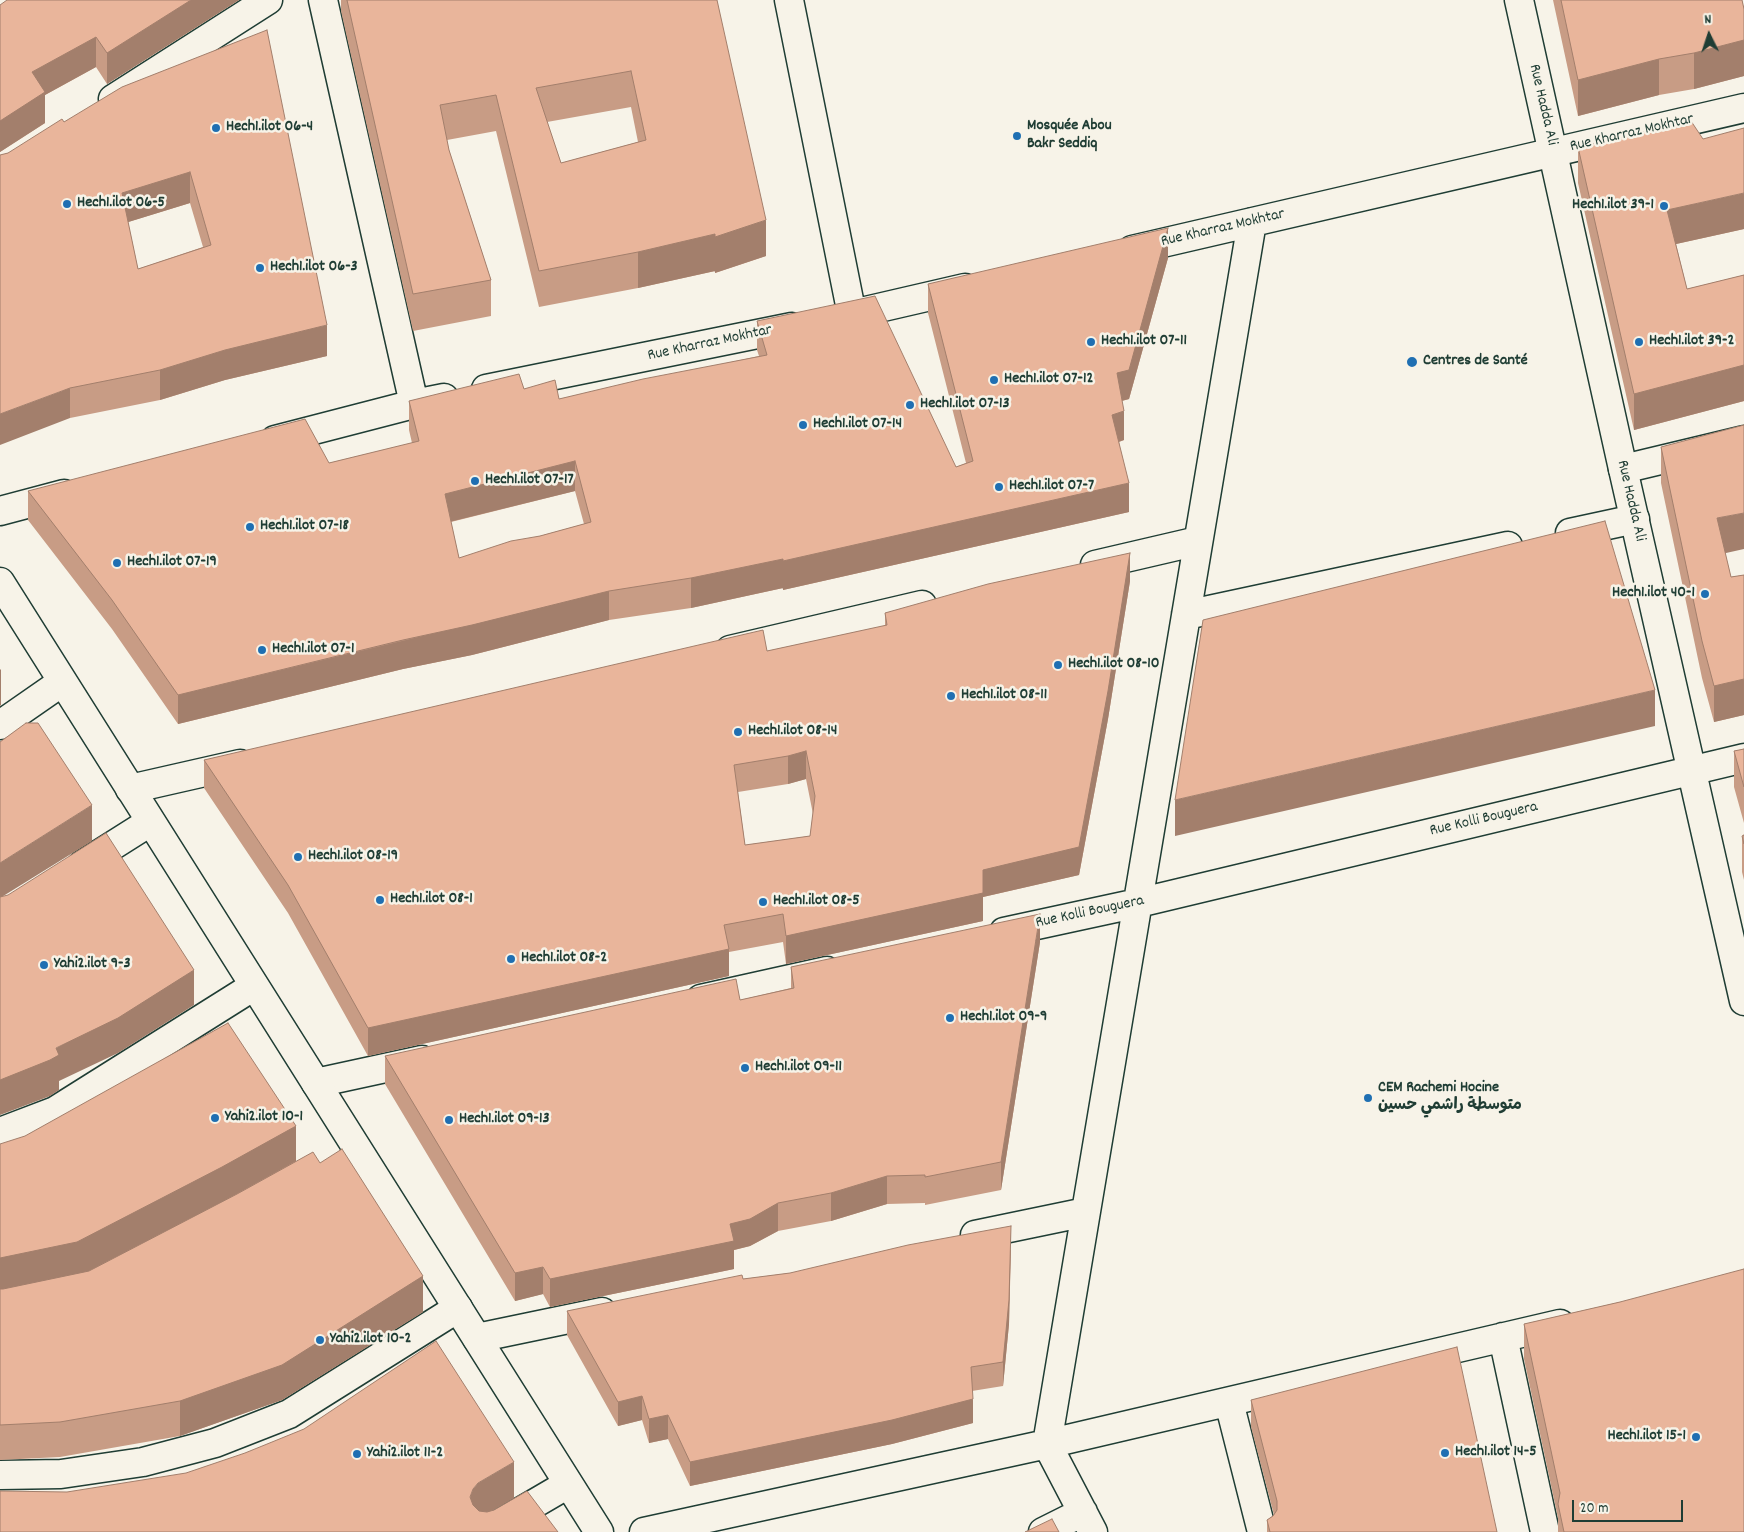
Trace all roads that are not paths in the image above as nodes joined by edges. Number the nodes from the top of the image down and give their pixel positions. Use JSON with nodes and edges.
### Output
{"nodes":[{"id":1,"x":268,"y":0,"type":"edge"},
{"id":2,"x":323,"y":0,"type":"edge"},
{"id":3,"x":790,"y":0,"type":"edge"},
{"id":4,"x":1519,"y":0,"type":"edge"},
{"id":5,"x":1744,"y":108,"type":"edge"},
{"id":6,"x":92,"y":112,"type":"edge"},
{"id":7,"x":1553,"y":152,"type":"junction"},
{"id":8,"x":1252,"y":222,"type":"junction"},
{"id":9,"x":1109,"y":255,"type":"edge"},
{"id":10,"x":985,"y":284,"type":"edge"},
{"id":11,"x":852,"y":315,"type":"junction"},
{"id":12,"x":414,"y":404,"type":"junction"},
{"id":13,"x":1744,"y":440,"type":"edge"},
{"id":14,"x":250,"y":446,"type":"edge"},
{"id":15,"x":1623,"y":469,"type":"junction"},
{"id":16,"x":87,"y":488,"type":"edge"},
{"id":17,"x":0,"y":511,"type":"edge"},
{"id":18,"x":1634,"y":519,"type":"junction"},
{"id":19,"x":1198,"y":541,"type":"junction"},
{"id":20,"x":1072,"y":570,"type":"edge"},
{"id":21,"x":0,"y":582,"type":"edge"},
{"id":22,"x":946,"y":599,"type":"edge"},
{"id":23,"x":1186,"y":614,"type":"junction"},
{"id":24,"x":703,"y":656,"type":"edge"},
{"id":25,"x":62,"y":682,"type":"junction"},
{"id":26,"x":0,"y":725,"type":"edge"},
{"id":27,"x":266,"y":758,"type":"edge"},
{"id":28,"x":1744,"y":758,"type":"edge"},
{"id":29,"x":1692,"y":770,"type":"junction"},
{"id":30,"x":130,"y":789,"type":"junction"},
{"id":31,"x":150,"y":822,"type":"junction"},
{"id":32,"x":58,"y":880,"type":"edge"},
{"id":33,"x":1138,"y":903,"type":"junction"},
{"id":34,"x":983,"y":937,"type":"edge"},
{"id":35,"x":848,"y":966,"type":"edge"},
{"id":36,"x":254,"y":986,"type":"junction"},
{"id":37,"x":1744,"y":1001,"type":"edge"},
{"id":38,"x":674,"y":1004,"type":"edge"},
{"id":39,"x":442,"y":1055,"type":"edge"},
{"id":40,"x":316,"y":1083,"type":"junction"},
{"id":41,"x":0,"y":1132,"type":"edge"},
{"id":42,"x":355,"y":1146,"type":"junction"},
{"id":43,"x":330,"y":1160,"type":"edge"},
{"id":44,"x":1086,"y":1212,"type":"junction"},
{"id":45,"x":951,"y":1240,"type":"edge"},
{"id":46,"x":458,"y":1308,"type":"junction"},
{"id":47,"x":622,"y":1308,"type":"edge"},
{"id":48,"x":1580,"y":1319,"type":"edge"},
{"id":49,"x":1503,"y":1337,"type":"junction"},
{"id":50,"x":477,"y":1338,"type":"junction"},
{"id":51,"x":1229,"y":1402,"type":"junction"},
{"id":52,"x":1047,"y":1444,"type":"junction"},
{"id":53,"x":0,"y":1476,"type":"edge"},
{"id":54,"x":568,"y":1484,"type":"junction"},
{"id":55,"x":1088,"y":1522,"type":"edge"},
{"id":56,"x":486,"y":1532,"type":"edge"},
{"id":57,"x":599,"y":1532,"type":"edge"},
{"id":58,"x":644,"y":1532,"type":"edge"},
{"id":59,"x":1043,"y":1532,"type":"edge"},
{"id":60,"x":1262,"y":1532,"type":"edge"},
{"id":61,"x":1544,"y":1532,"type":"edge"}],
"edges":[{"from":1,"to":6,"type":"street"},
{"from":2,"to":12,"type":"street"},
{"from":3,"to":11,"type":"street"},
{"from":4,"to":7,"type":"street","name":"Rue Hadda Ali"},
{"from":5,"to":7,"type":"street","name":"Rue Kharraz Mokhtar"},
{"from":7,"to":8,"type":"street","name":"Rue Kharraz Mokhtar"},
{"from":7,"to":15,"type":"street","name":"Rue Hadda Ali"},
{"from":8,"to":9,"type":"street","name":"Rue Kharraz Mokhtar"},
{"from":8,"to":19,"type":"street"},
{"from":10,"to":11,"type":"street","name":"Rue Kharraz Mokhtar"},
{"from":11,"to":12,"type":"street","name":"Rue Kharraz Mokhtar"},
{"from":12,"to":14,"type":"street","name":"Rue Kharraz Mokhtar"},
{"from":13,"to":15,"type":"street"},
{"from":15,"to":18,"type":"street","name":"Rue Hadda Ali"},
{"from":16,"to":17,"type":"street"},
{"from":18,"to":23,"type":"street"},
{"from":18,"to":29,"type":"street","name":"Rue Hadda Ali"},
{"from":19,"to":20,"type":"street"},
{"from":19,"to":23,"type":"street"},
{"from":21,"to":25,"type":"street"},
{"from":22,"to":24,"type":"street"},
{"from":23,"to":33,"type":"street"},
{"from":25,"to":26,"type":"street"},
{"from":25,"to":30,"type":"street"},
{"from":27,"to":30,"type":"street"},
{"from":28,"to":29,"type":"street","name":"Rue Kolli Bouguera"},
{"from":29,"to":33,"type":"street","name":"Rue Kolli Bouguera"},
{"from":29,"to":37,"type":"street","name":"Rue Hadda Ali"},
{"from":30,"to":31,"type":"street"},
{"from":31,"to":32,"type":"street"},
{"from":31,"to":36,"type":"street"},
{"from":33,"to":34,"type":"street","name":"Rue Kolli Bouguera"},
{"from":33,"to":44,"type":"street"},
{"from":35,"to":38,"type":"street"},
{"from":36,"to":40,"type":"street"},
{"from":36,"to":41,"type":"street"},
{"from":39,"to":40,"type":"street"},
{"from":40,"to":42,"type":"street"},
{"from":42,"to":43,"type":"street"},
{"from":42,"to":46,"type":"street"},
{"from":44,"to":45,"type":"street"},
{"from":44,"to":52,"type":"street"},
{"from":46,"to":50,"type":"street"},
{"from":46,"to":53,"type":"street"},
{"from":47,"to":50,"type":"street"},
{"from":48,"to":49,"type":"street"},
{"from":49,"to":51,"type":"street"},
{"from":49,"to":61,"type":"street"},
{"from":50,"to":54,"type":"street"},
{"from":51,"to":52,"type":"street"},
{"from":51,"to":60,"type":"street"},
{"from":52,"to":55,"type":"street"},
{"from":52,"to":58,"type":"street"},
{"from":54,"to":56,"type":"street"},
{"from":54,"to":57,"type":"street"},
{"from":55,"to":59,"type":"street"}]}
